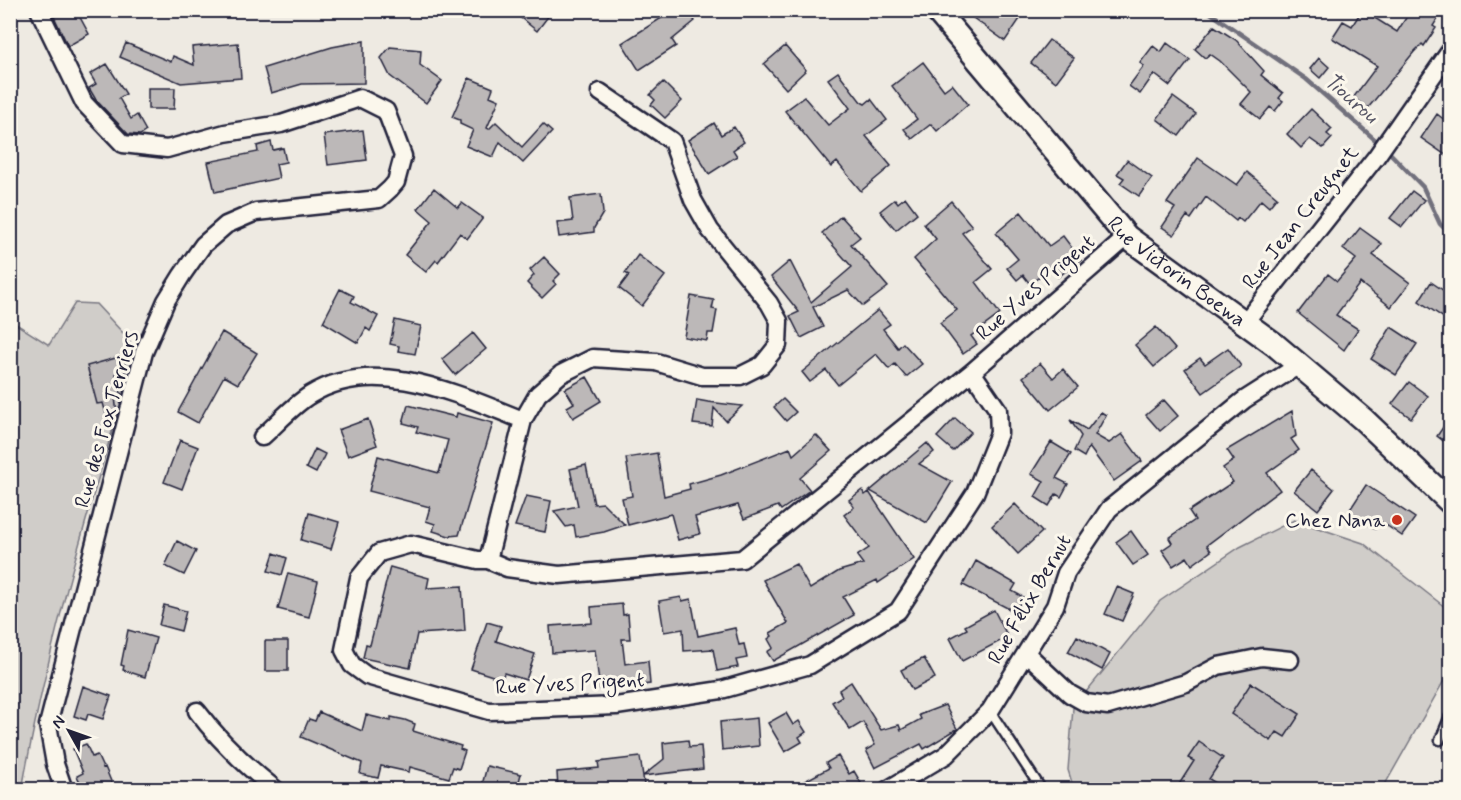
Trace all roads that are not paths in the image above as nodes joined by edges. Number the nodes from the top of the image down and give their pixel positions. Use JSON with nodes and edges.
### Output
{"nodes":[{"id":1,"x":39,"y":10,"type":"edge"},
{"id":2,"x":936,"y":10,"type":"edge"},
{"id":3,"x":1450,"y":51,"type":"edge"},
{"id":4,"x":600,"y":92,"type":"dead end"},
{"id":5,"x":1127,"y":237,"type":"junction"},
{"id":6,"x":1245,"y":322,"type":"junction"},
{"id":7,"x":1299,"y":365,"type":"junction"},
{"id":8,"x":972,"y":372,"type":"junction"},
{"id":9,"x":523,"y":420,"type":"junction"},
{"id":10,"x":262,"y":437,"type":"dead end"},
{"id":11,"x":1450,"y":502,"type":"edge"},
{"id":12,"x":488,"y":560,"type":"junction"},
{"id":13,"x":1026,"y":653,"type":"junction"},
{"id":14,"x":1290,"y":660,"type":"dead end"},
{"id":15,"x":197,"y":711,"type":"dead end"},
{"id":16,"x":990,"y":711,"type":"junction"},
{"id":17,"x":1450,"y":716,"type":"edge"},
{"id":18,"x":1440,"y":740,"type":"dead end"},
{"id":19,"x":64,"y":789,"type":"edge"},
{"id":20,"x":276,"y":789,"type":"edge"},
{"id":21,"x":887,"y":789,"type":"edge"},
{"id":22,"x":1042,"y":789,"type":"edge"}],
"edges":[{"from":1,"to":19,"type":"street","name":"Rue des Fox Terriers"},
{"from":2,"to":5,"type":"street","name":"Rue Victorin Boewa"},
{"from":3,"to":6,"type":"street","name":"Rue Jean Creugnet"},
{"from":4,"to":9,"type":"street"},
{"from":5,"to":6,"type":"street","name":"Rue Victorin Boewa"},
{"from":5,"to":8,"type":"street","name":"Rue Yves Prigent"},
{"from":6,"to":7,"type":"street","name":"Rue Victorin Boewa"},
{"from":7,"to":11,"type":"street","name":"Rue Victorin Boewa"},
{"from":7,"to":13,"type":"street","name":"Rue Félix Bernut"},
{"from":8,"to":12,"type":"street","name":"Rue Yves Prigent"},
{"from":8,"to":12,"type":"street","name":"Rue Yves Prigent"},
{"from":9,"to":10,"type":"street"},
{"from":9,"to":12,"type":"street"},
{"from":13,"to":14,"type":"street"},
{"from":13,"to":16,"type":"street","name":"Rue Félix Bernut"},
{"from":15,"to":20,"type":"street"},
{"from":16,"to":21,"type":"street","name":"Rue Félix Bernut"},
{"from":16,"to":22,"type":"lane"},
{"from":17,"to":18,"type":"lane"}]}
